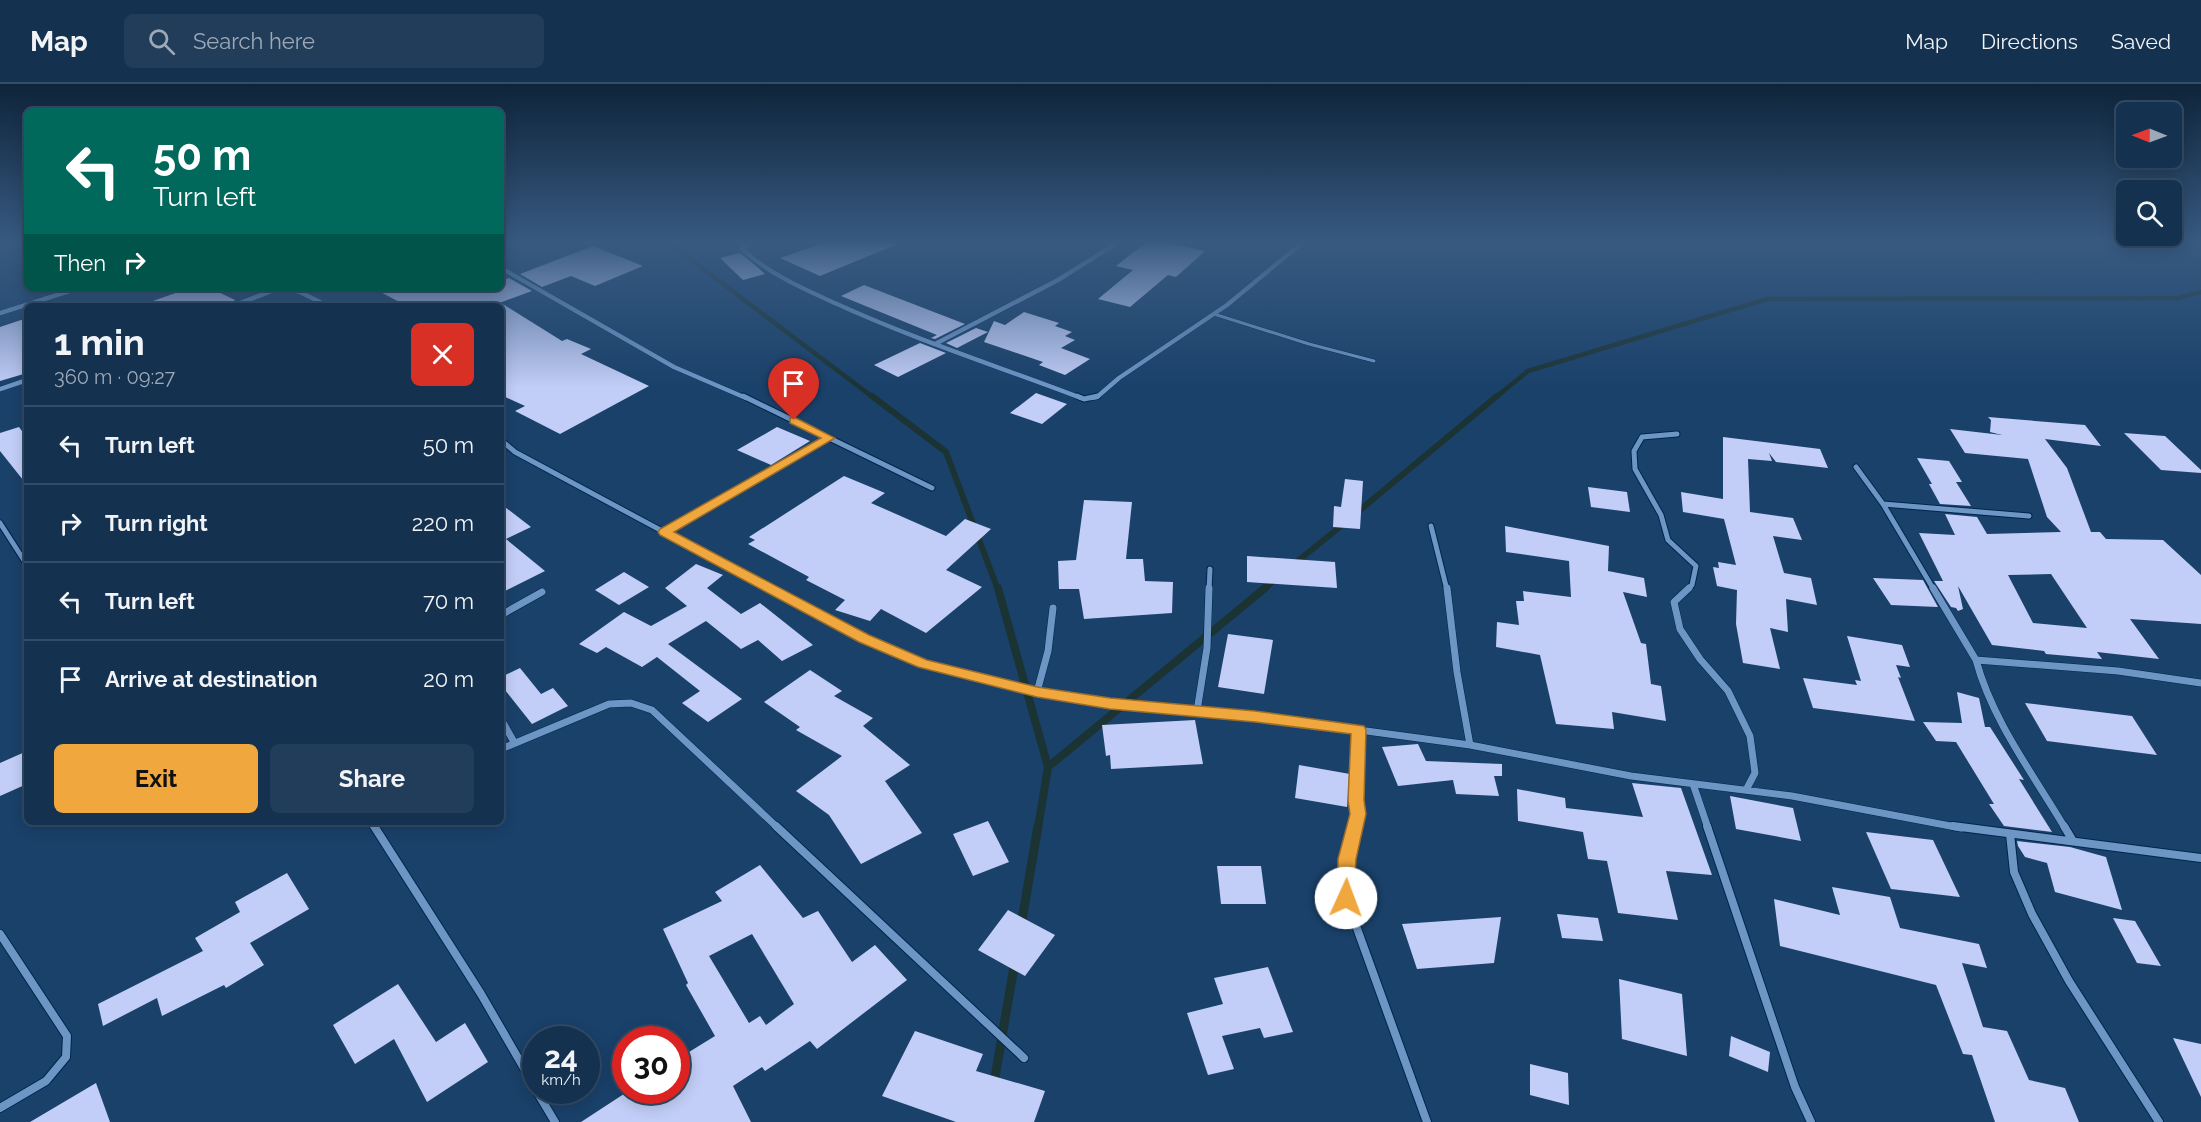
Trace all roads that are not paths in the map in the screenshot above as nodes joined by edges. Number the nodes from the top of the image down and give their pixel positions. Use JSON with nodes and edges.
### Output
{"nodes":[{"id":1,"x":69,"y":291,"type":"edge"},
{"id":2,"x":272,"y":291,"type":"edge"},
{"id":3,"x":297,"y":291,"type":"edge"},
{"id":4,"x":542,"y":291,"type":"edge"},
{"id":5,"x":812,"y":291,"type":"edge"},
{"id":6,"x":1036,"y":291,"type":"edge"},
{"id":7,"x":1242,"y":291,"type":"edge"},
{"id":8,"x":33,"y":303,"type":"edge"},
{"id":9,"x":240,"y":303,"type":"edge"},
{"id":10,"x":322,"y":303,"type":"edge"},
{"id":11,"x":24,"y":306,"type":"edge"},
{"id":12,"x":0,"y":314,"type":"edge"},
{"id":13,"x":1214,"y":314,"type":"junction"},
{"id":14,"x":937,"y":343,"type":"junction"},
{"id":15,"x":1374,"y":361,"type":"dead end"},
{"id":16,"x":24,"y":381,"type":"edge"},
{"id":17,"x":0,"y":389,"type":"edge"},
{"id":18,"x":1677,"y":434,"type":"dead end"},
{"id":19,"x":830,"y":438,"type":"junction"},
{"id":20,"x":504,"y":443,"type":"edge"},
{"id":21,"x":1856,"y":467,"type":"dead end"},
{"id":22,"x":932,"y":488,"type":"dead end"},
{"id":23,"x":1883,"y":504,"type":"junction"},
{"id":24,"x":2029,"y":516,"type":"dead end"},
{"id":25,"x":0,"y":523,"type":"edge"},
{"id":26,"x":1431,"y":526,"type":"dead end"},
{"id":27,"x":665,"y":532,"type":"junction"},
{"id":28,"x":24,"y":560,"type":"edge"},
{"id":29,"x":1210,"y":568,"type":"dead end"},
{"id":30,"x":542,"y":592,"type":"dead end"},
{"id":31,"x":1053,"y":608,"type":"dead end"},
{"id":32,"x":504,"y":613,"type":"edge"},
{"id":33,"x":1976,"y":660,"type":"junction"},
{"id":34,"x":2201,"y":683,"type":"edge"},
{"id":35,"x":1037,"y":692,"type":"junction"},
{"id":36,"x":1197,"y":711,"type":"junction"},
{"id":37,"x":504,"y":724,"type":"edge"},
{"id":38,"x":1359,"y":730,"type":"junction"},
{"id":39,"x":514,"y":742,"type":"junction"},
{"id":40,"x":1470,"y":745,"type":"junction"},
{"id":41,"x":504,"y":747,"type":"edge"},
{"id":42,"x":1693,"y":784,"type":"junction"},
{"id":43,"x":1746,"y":790,"type":"junction"},
{"id":44,"x":373,"y":825,"type":"edge"},
{"id":45,"x":2010,"y":834,"type":"junction"},
{"id":46,"x":2073,"y":841,"type":"junction"},
{"id":47,"x":2201,"y":858,"type":"edge"},
{"id":48,"x":0,"y":934,"type":"edge"},
{"id":49,"x":1024,"y":1058,"type":"dead end"},
{"id":50,"x":522,"y":1066,"type":"edge"},
{"id":51,"x":544,"y":1104,"type":"edge"},
{"id":52,"x":0,"y":1108,"type":"edge"},
{"id":53,"x":555,"y":1122,"type":"edge"},
{"id":54,"x":1427,"y":1122,"type":"edge"},
{"id":55,"x":1811,"y":1122,"type":"edge"},
{"id":56,"x":2159,"y":1122,"type":"edge"}],
"edges":[{"from":1,"to":8,"type":"street"},
{"from":2,"to":9,"type":"street"},
{"from":3,"to":10,"type":"street"},
{"from":4,"to":19,"type":"street"},
{"from":5,"to":14,"type":"street"},
{"from":6,"to":14,"type":"street"},
{"from":7,"to":13,"type":"street"},
{"from":11,"to":12,"type":"street"},
{"from":13,"to":14,"type":"street"},
{"from":13,"to":15,"type":"lane"},
{"from":16,"to":17,"type":"street"},
{"from":18,"to":43,"type":"street"},
{"from":19,"to":22,"type":"street"},
{"from":19,"to":27,"type":"street"},
{"from":20,"to":27,"type":"street"},
{"from":21,"to":23,"type":"street"},
{"from":23,"to":24,"type":"street"},
{"from":23,"to":33,"type":"street"},
{"from":25,"to":28,"type":"street"},
{"from":26,"to":40,"type":"street"},
{"from":27,"to":35,"type":"street"},
{"from":29,"to":36,"type":"street"},
{"from":30,"to":32,"type":"street"},
{"from":31,"to":35,"type":"street"},
{"from":33,"to":34,"type":"street"},
{"from":33,"to":46,"type":"street"},
{"from":35,"to":36,"type":"street"},
{"from":36,"to":38,"type":"street"},
{"from":37,"to":39,"type":"street"},
{"from":38,"to":40,"type":"street"},
{"from":38,"to":54,"type":"street"},
{"from":39,"to":41,"type":"street"},
{"from":39,"to":49,"type":"street"},
{"from":40,"to":42,"type":"street"},
{"from":42,"to":43,"type":"street"},
{"from":42,"to":55,"type":"street"},
{"from":43,"to":45,"type":"street"},
{"from":44,"to":50,"type":"street"},
{"from":45,"to":46,"type":"street"},
{"from":45,"to":56,"type":"street"},
{"from":46,"to":47,"type":"street"},
{"from":48,"to":52,"type":"street"},
{"from":51,"to":53,"type":"street"}]}
